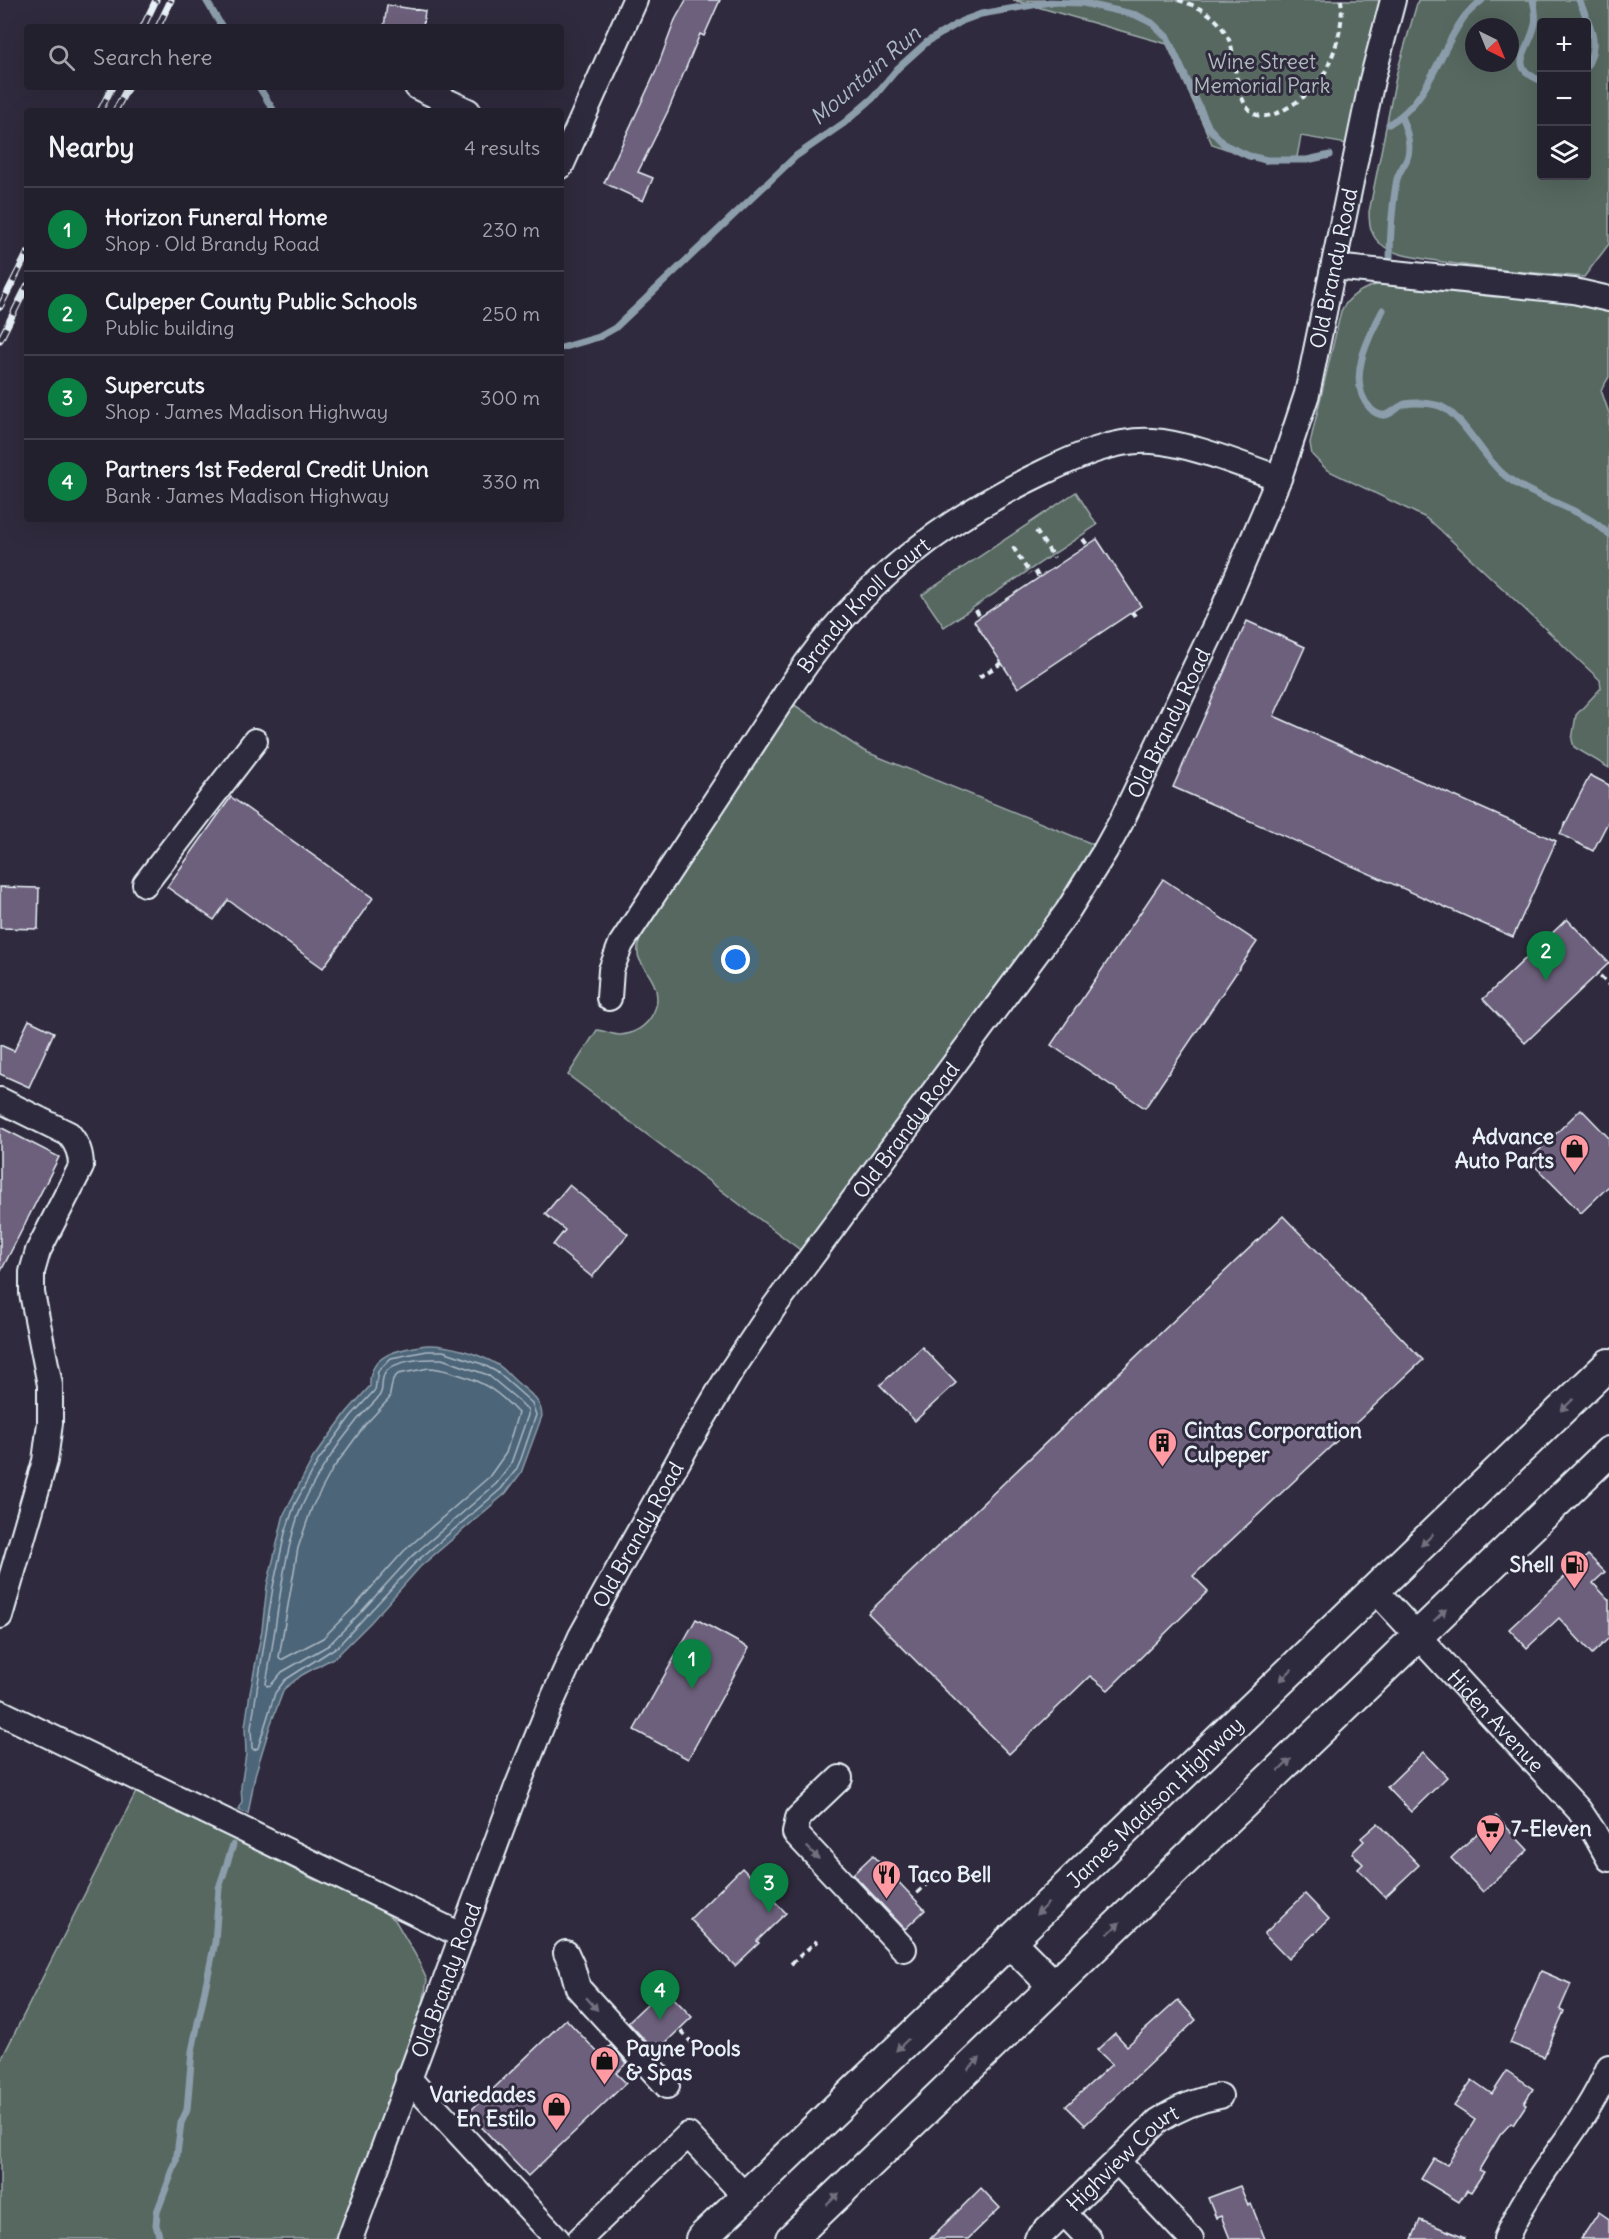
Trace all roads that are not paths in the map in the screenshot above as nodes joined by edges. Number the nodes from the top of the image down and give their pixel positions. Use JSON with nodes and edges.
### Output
{"nodes":[{"id":1,"x":635,"y":0,"type":"edge"},
{"id":2,"x":1393,"y":0,"type":"edge"},
{"id":3,"x":423,"y":90,"type":"edge"},
{"id":4,"x":462,"y":108,"type":"edge"},
{"id":5,"x":564,"y":154,"type":"edge"},
{"id":6,"x":1334,"y":267,"type":"junction"},
{"id":7,"x":1609,"y":299,"type":"edge"},
{"id":8,"x":1279,"y":478,"type":"junction"},
{"id":9,"x":255,"y":741,"type":"dead end"},
{"id":10,"x":145,"y":884,"type":"dead end"},
{"id":11,"x":609,"y":998,"type":"dead end"},
{"id":12,"x":0,"y":1100,"type":"edge"},
{"id":13,"x":1609,"y":1364,"type":"edge"},
{"id":14,"x":1606,"y":1460,"type":"edge"},
{"id":15,"x":1375,"y":1590,"type":"junction"},
{"id":16,"x":0,"y":1616,"type":"edge"},
{"id":17,"x":1418,"y":1636,"type":"junction"},
{"id":18,"x":0,"y":1712,"type":"edge"},
{"id":19,"x":840,"y":1778,"type":"dead end"},
{"id":20,"x":1609,"y":1859,"type":"edge"},
{"id":21,"x":461,"y":1935,"type":"junction"},
{"id":22,"x":1009,"y":1941,"type":"junction"},
{"id":23,"x":904,"y":1948,"type":"dead end"},
{"id":24,"x":566,"y":1953,"type":"dead end"},
{"id":25,"x":1054,"y":1986,"type":"junction"},
{"id":26,"x":1609,"y":2067,"type":"edge"},
{"id":27,"x":408,"y":2079,"type":"junction"},
{"id":28,"x":667,"y":2086,"type":"dead end"},
{"id":29,"x":1220,"y":2096,"type":"dead end"},
{"id":30,"x":1117,"y":2161,"type":"junction"},
{"id":31,"x":746,"y":2196,"type":"junction"},
{"id":32,"x":1064,"y":2213,"type":"junction"},
{"id":33,"x":350,"y":2239,"type":"edge"},
{"id":34,"x":557,"y":2239,"type":"edge"},
{"id":35,"x":580,"y":2239,"type":"edge"},
{"id":36,"x":701,"y":2239,"type":"edge"},
{"id":37,"x":791,"y":2239,"type":"edge"},
{"id":38,"x":1037,"y":2239,"type":"edge"},
{"id":39,"x":1089,"y":2239,"type":"edge"},
{"id":40,"x":1191,"y":2239,"type":"edge"},
{"id":41,"x":1506,"y":2239,"type":"edge"}],
"edges":[{"from":1,"to":5,"type":"street"},
{"from":2,"to":6,"type":"street","name":"Old Brandy Road"},
{"from":3,"to":4,"type":"street"},
{"from":6,"to":7,"type":"street"},
{"from":6,"to":8,"type":"street","name":"Old Brandy Road"},
{"from":8,"to":11,"type":"street","name":"Brandy Knoll Court"},
{"from":8,"to":21,"type":"street","name":"Old Brandy Road"},
{"from":9,"to":10,"type":"street"},
{"from":12,"to":16,"type":"street"},
{"from":13,"to":15,"type":"main road","name":"James Madison Highway","one_way":true},
{"from":17,"to":14,"type":"main road","one_way":true},
{"from":15,"to":17,"type":"street","name":"Hiden Avenue"},
{"from":15,"to":22,"type":"main road","name":"James Madison Highway","one_way":true},
{"from":17,"to":20,"type":"street","name":"Hiden Avenue"},
{"from":25,"to":17,"type":"main road","one_way":true},
{"from":18,"to":21,"type":"street"},
{"from":19,"to":23,"type":"street","one_way":true},
{"from":21,"to":27,"type":"street","name":"Old Brandy Road"},
{"from":22,"to":25,"type":"main road"},
{"from":22,"to":31,"type":"main road","name":"James Madison Highway","one_way":true},
{"from":24,"to":28,"type":"street","one_way":true},
{"from":37,"to":25,"type":"main road","one_way":true},
{"from":26,"to":41,"type":"street"},
{"from":27,"to":33,"type":"street","name":"Old Brandy Road"},
{"from":27,"to":34,"type":"street"},
{"from":29,"to":30,"type":"street","name":"Highview Court"},
{"from":30,"to":32,"type":"street","name":"Highview Court"},
{"from":30,"to":40,"type":"street"},
{"from":31,"to":35,"type":"street"},
{"from":31,"to":36,"type":"main road","name":"James Madison Highway"},
{"from":32,"to":38,"type":"street","name":"Highview Court"},
{"from":32,"to":39,"type":"street"}]}
